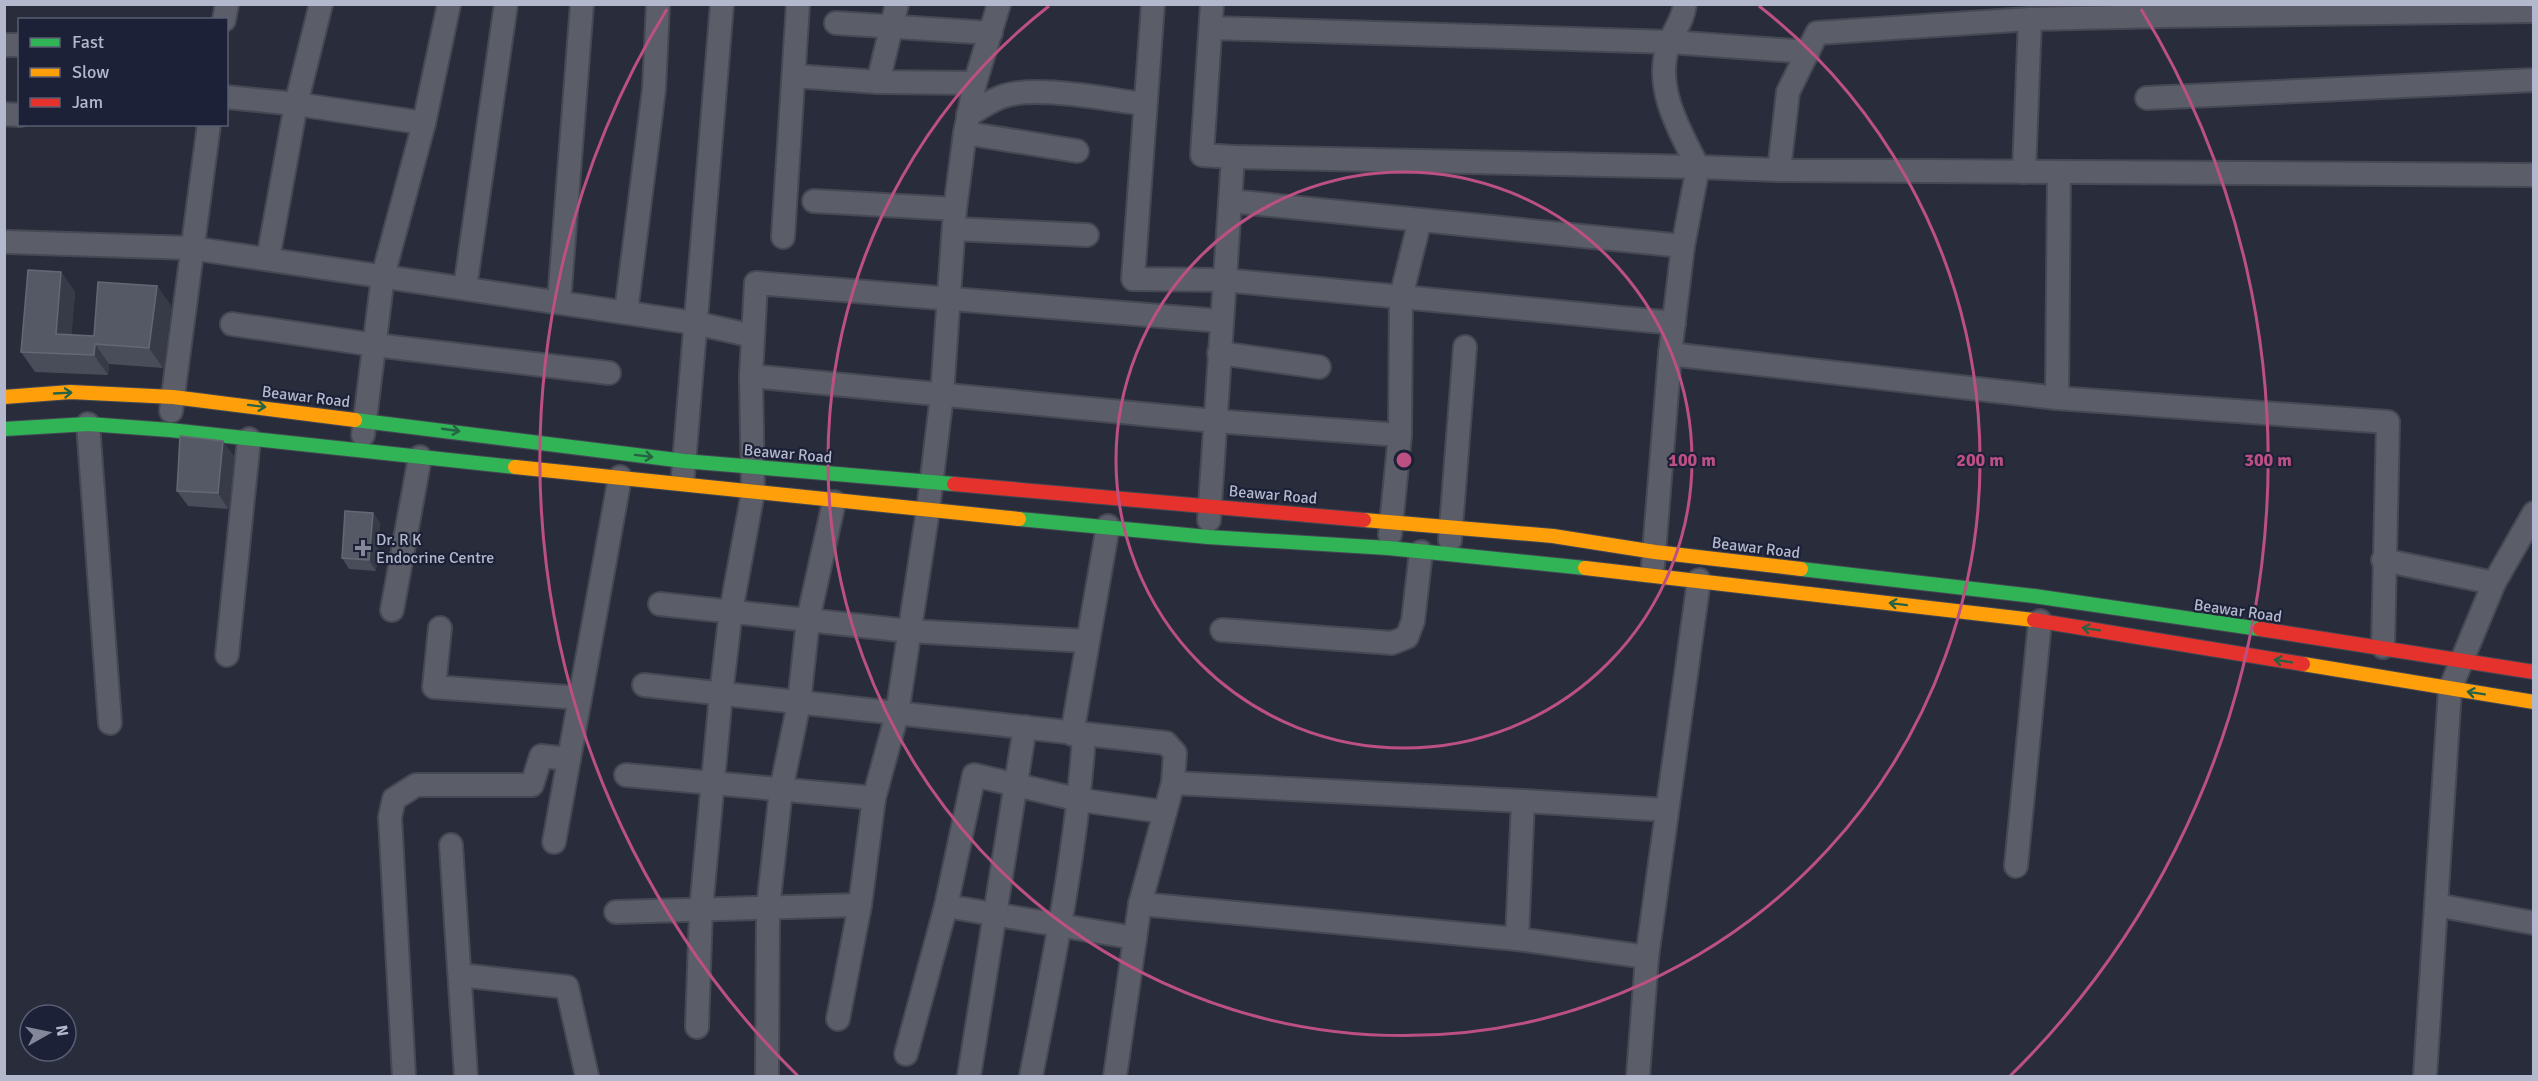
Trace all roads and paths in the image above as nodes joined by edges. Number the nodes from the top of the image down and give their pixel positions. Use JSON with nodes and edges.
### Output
{"nodes":[{"id":1,"x":321,"y":4,"type":"edge"},
{"id":2,"x":449,"y":4,"type":"edge"},
{"id":3,"x":506,"y":4,"type":"edge"},
{"id":4,"x":582,"y":4,"type":"edge"},
{"id":5,"x":658,"y":4,"type":"edge"},
{"id":6,"x":722,"y":4,"type":"edge"},
{"id":7,"x":798,"y":4,"type":"edge"},
{"id":8,"x":999,"y":4,"type":"edge"},
{"id":9,"x":1153,"y":4,"type":"edge"},
{"id":10,"x":1212,"y":4,"type":"edge"},
{"id":11,"x":1685,"y":4,"type":"edge"},
{"id":12,"x":2165,"y":10,"type":"edge"},
{"id":13,"x":2534,"y":11,"type":"edge"},
{"id":14,"x":896,"y":15,"type":"edge"},
{"id":15,"x":2030,"y":20,"type":"junction"},
{"id":16,"x":836,"y":23,"type":"dead end"},
{"id":17,"x":1210,"y":28,"type":"junction"},
{"id":18,"x":991,"y":33,"type":"junction"},
{"id":19,"x":1670,"y":42,"type":"junction"},
{"id":20,"x":1808,"y":52,"type":"junction"},
{"id":21,"x":794,"y":76,"type":"junction"},
{"id":22,"x":2534,"y":80,"type":"edge"},
{"id":23,"x":878,"y":82,"type":"junction"},
{"id":24,"x":228,"y":97,"type":"edge"},
{"id":25,"x":2147,"y":98,"type":"dead end"},
{"id":26,"x":296,"y":104,"type":"junction"},
{"id":27,"x":1145,"y":104,"type":"junction"},
{"id":28,"x":971,"y":105,"type":"junction"},
{"id":29,"x":424,"y":123,"type":"junction"},
{"id":30,"x":209,"y":126,"type":"edge"},
{"id":31,"x":1077,"y":151,"type":"dead end"},
{"id":32,"x":1233,"y":157,"type":"junction"},
{"id":33,"x":1698,"y":167,"type":"junction"},
{"id":34,"x":1779,"y":170,"type":"junction"},
{"id":35,"x":2024,"y":172,"type":"junction"},
{"id":36,"x":2059,"y":172,"type":"junction"},
{"id":37,"x":2534,"y":175,"type":"edge"},
{"id":38,"x":814,"y":201,"type":"dead end"},
{"id":39,"x":1230,"y":201,"type":"junction"},
{"id":40,"x":954,"y":219,"type":"junction"},
{"id":41,"x":1420,"y":220,"type":"junction"},
{"id":42,"x":1087,"y":235,"type":"dead end"},
{"id":43,"x":783,"y":237,"type":"dead end"},
{"id":44,"x":8,"y":242,"type":"dead end"},
{"id":45,"x":1683,"y":246,"type":"junction"},
{"id":46,"x":191,"y":248,"type":"junction"},
{"id":47,"x":268,"y":259,"type":"junction"},
{"id":48,"x":383,"y":276,"type":"junction"},
{"id":49,"x":1224,"y":280,"type":"junction"},
{"id":50,"x":465,"y":288,"type":"junction"},
{"id":51,"x":1401,"y":297,"type":"junction"},
{"id":52,"x":949,"y":298,"type":"junction"},
{"id":53,"x":559,"y":303,"type":"junction"},
{"id":54,"x":626,"y":312,"type":"junction"},
{"id":55,"x":1222,"y":321,"type":"junction"},
{"id":56,"x":695,"y":322,"type":"junction"},
{"id":57,"x":1674,"y":323,"type":"junction"},
{"id":58,"x":232,"y":324,"type":"dead end"},
{"id":59,"x":753,"y":336,"type":"junction"},
{"id":60,"x":375,"y":345,"type":"junction"},
{"id":61,"x":1466,"y":347,"type":"dead end"},
{"id":62,"x":1219,"y":353,"type":"junction"},
{"id":63,"x":1670,"y":354,"type":"junction"},
{"id":64,"x":1319,"y":367,"type":"dead end"},
{"id":65,"x":609,"y":373,"type":"dead end"},
{"id":66,"x":751,"y":376,"type":"junction"},
{"id":67,"x":942,"y":394,"type":"junction"},
{"id":68,"x":4,"y":397,"type":"edge"},
{"id":69,"x":173,"y":397,"type":"junction"},
{"id":70,"x":2057,"y":398,"type":"junction"},
{"id":71,"x":365,"y":419,"type":"junction"},
{"id":72,"x":1215,"y":421,"type":"junction"},
{"id":73,"x":88,"y":424,"type":"junction"},
{"id":74,"x":4,"y":429,"type":"edge"},
{"id":75,"x":170,"y":430,"type":"junction"},
{"id":76,"x":1400,"y":435,"type":"junction"},
{"id":77,"x":249,"y":439,"type":"junction"},
{"id":78,"x":361,"y":450,"type":"junction"},
{"id":79,"x":420,"y":456,"type":"junction"},
{"id":80,"x":684,"y":461,"type":"junction"},
{"id":81,"x":752,"y":466,"type":"junction"},
{"id":82,"x":620,"y":477,"type":"junction"},
{"id":83,"x":930,"y":482,"type":"junction"},
{"id":84,"x":682,"y":486,"type":"junction"},
{"id":85,"x":753,"y":492,"type":"junction"},
{"id":86,"x":834,"y":502,"type":"junction"},
{"id":87,"x":1210,"y":505,"type":"junction"},
{"id":88,"x":928,"y":510,"type":"junction"},
{"id":89,"x":2534,"y":513,"type":"edge"},
{"id":90,"x":1392,"y":522,"type":"junction"},
{"id":91,"x":1108,"y":526,"type":"junction"},
{"id":92,"x":1451,"y":527,"type":"junction"},
{"id":93,"x":1208,"y":537,"type":"junction"},
{"id":94,"x":1388,"y":548,"type":"junction"},
{"id":95,"x":1421,"y":552,"type":"junction"},
{"id":96,"x":1655,"y":552,"type":"junction"},
{"id":97,"x":1450,"y":555,"type":"junction"},
{"id":98,"x":2383,"y":560,"type":"junction"},
{"id":99,"x":1651,"y":576,"type":"junction"},
{"id":100,"x":1699,"y":580,"type":"junction"},
{"id":101,"x":2494,"y":583,"type":"junction"},
{"id":102,"x":660,"y":604,"type":"dead end"},
{"id":103,"x":392,"y":610,"type":"dead end"},
{"id":104,"x":731,"y":611,"type":"junction"},
{"id":105,"x":808,"y":620,"type":"junction"},
{"id":106,"x":2040,"y":621,"type":"junction"},
{"id":107,"x":440,"y":628,"type":"dead end"},
{"id":108,"x":1222,"y":630,"type":"dead end"},
{"id":109,"x":909,"y":631,"type":"junction"},
{"id":110,"x":1087,"y":640,"type":"junction"},
{"id":111,"x":2383,"y":647,"type":"junction"},
{"id":112,"x":227,"y":655,"type":"dead end"},
{"id":113,"x":2461,"y":659,"type":"junction"},
{"id":114,"x":2534,"y":672,"type":"edge"},
{"id":115,"x":644,"y":685,"type":"dead end"},
{"id":116,"x":2450,"y":688,"type":"junction"},
{"id":117,"x":721,"y":694,"type":"junction"},
{"id":118,"x":580,"y":698,"type":"junction"},
{"id":119,"x":2534,"y":702,"type":"edge"},
{"id":120,"x":799,"y":703,"type":"junction"},
{"id":121,"x":897,"y":714,"type":"junction"},
{"id":122,"x":110,"y":723,"type":"dead end"},
{"id":123,"x":1025,"y":727,"type":"junction"},
{"id":124,"x":1078,"y":734,"type":"junction"},
{"id":125,"x":569,"y":759,"type":"junction"},
{"id":126,"x":626,"y":775,"type":"dead end"},
{"id":127,"x":712,"y":783,"type":"junction"},
{"id":128,"x":1173,"y":783,"type":"junction"},
{"id":129,"x":1017,"y":785,"type":"junction"},
{"id":130,"x":782,"y":790,"type":"junction"},
{"id":131,"x":874,"y":798,"type":"junction"},
{"id":132,"x":1080,"y":800,"type":"junction"},
{"id":133,"x":1523,"y":801,"type":"junction"},
{"id":134,"x":1667,"y":810,"type":"junction"},
{"id":135,"x":1166,"y":812,"type":"junction"},
{"id":136,"x":554,"y":842,"type":"dead end"},
{"id":137,"x":451,"y":845,"type":"dead end"},
{"id":138,"x":2016,"y":866,"type":"dead end"},
{"id":139,"x":1140,"y":904,"type":"junction"},
{"id":140,"x":860,"y":905,"type":"junction"},
{"id":141,"x":946,"y":906,"type":"junction"},
{"id":142,"x":2436,"y":906,"type":"junction"},
{"id":143,"x":768,"y":908,"type":"junction"},
{"id":144,"x":701,"y":910,"type":"junction"},
{"id":145,"x":616,"y":912,"type":"dead end"},
{"id":146,"x":997,"y":914,"type":"junction"},
{"id":147,"x":2534,"y":923,"type":"edge"},
{"id":148,"x":1061,"y":925,"type":"junction"},
{"id":149,"x":1135,"y":938,"type":"junction"},
{"id":150,"x":1517,"y":939,"type":"junction"},
{"id":151,"x":1647,"y":957,"type":"junction"},
{"id":152,"x":460,"y":975,"type":"junction"},
{"id":153,"x":838,"y":1019,"type":"dead end"},
{"id":154,"x":697,"y":1027,"type":"dead end"},
{"id":155,"x":906,"y":1054,"type":"dead end"},
{"id":156,"x":404,"y":1077,"type":"edge"},
{"id":157,"x":466,"y":1077,"type":"edge"},
{"id":158,"x":586,"y":1077,"type":"edge"},
{"id":159,"x":766,"y":1077,"type":"edge"},
{"id":160,"x":969,"y":1077,"type":"edge"},
{"id":161,"x":1031,"y":1077,"type":"edge"},
{"id":162,"x":1115,"y":1077,"type":"edge"},
{"id":163,"x":1638,"y":1077,"type":"edge"},
{"id":164,"x":2425,"y":1077,"type":"edge"}],
"edges":[{"from":1,"to":26,"type":"street"},
{"from":2,"to":29,"type":"street"},
{"from":3,"to":50,"type":"street"},
{"from":4,"to":53,"type":"street"},
{"from":5,"to":54,"type":"street"},
{"from":6,"to":56,"type":"street"},
{"from":7,"to":21,"type":"street"},
{"from":8,"to":18,"type":"street"},
{"from":9,"to":27,"type":"street"},
{"from":10,"to":17,"type":"street"},
{"from":11,"to":19,"type":"street"},
{"from":12,"to":13,"type":"street"},
{"from":12,"to":15,"type":"street"},
{"from":14,"to":16,"type":"street"},
{"from":14,"to":18,"type":"street"},
{"from":14,"to":23,"type":"street"},
{"from":15,"to":20,"type":"street"},
{"from":15,"to":35,"type":"street"},
{"from":17,"to":19,"type":"street"},
{"from":17,"to":32,"type":"street"},
{"from":18,"to":28,"type":"street"},
{"from":19,"to":20,"type":"street"},
{"from":19,"to":33,"type":"street"},
{"from":20,"to":34,"type":"street"},
{"from":21,"to":23,"type":"street"},
{"from":21,"to":43,"type":"street"},
{"from":22,"to":25,"type":"street"},
{"from":23,"to":28,"type":"street"},
{"from":24,"to":26,"type":"street"},
{"from":26,"to":29,"type":"street"},
{"from":26,"to":47,"type":"street"},
{"from":27,"to":28,"type":"street"},
{"from":27,"to":49,"type":"street"},
{"from":28,"to":31,"type":"street"},
{"from":28,"to":40,"type":"street"},
{"from":29,"to":48,"type":"street"},
{"from":30,"to":46,"type":"street"},
{"from":32,"to":33,"type":"street"},
{"from":32,"to":39,"type":"street"},
{"from":33,"to":34,"type":"street"},
{"from":33,"to":45,"type":"street"},
{"from":34,"to":35,"type":"street"},
{"from":35,"to":36,"type":"street"},
{"from":36,"to":37,"type":"street"},
{"from":36,"to":70,"type":"street"},
{"from":38,"to":40,"type":"street"},
{"from":39,"to":41,"type":"street"},
{"from":39,"to":49,"type":"street"},
{"from":40,"to":42,"type":"street"},
{"from":40,"to":52,"type":"street"},
{"from":41,"to":45,"type":"street"},
{"from":41,"to":51,"type":"street"},
{"from":44,"to":46,"type":"street"},
{"from":45,"to":57,"type":"street"},
{"from":46,"to":47,"type":"street"},
{"from":46,"to":69,"type":"street"},
{"from":47,"to":48,"type":"street"},
{"from":48,"to":50,"type":"street"},
{"from":48,"to":60,"type":"street"},
{"from":49,"to":51,"type":"street"},
{"from":49,"to":55,"type":"street"},
{"from":50,"to":53,"type":"street"},
{"from":51,"to":57,"type":"street"},
{"from":51,"to":76,"type":"street"},
{"from":52,"to":55,"type":"street"},
{"from":52,"to":59,"type":"street"},
{"from":52,"to":67,"type":"street"},
{"from":53,"to":54,"type":"street"},
{"from":54,"to":56,"type":"street"},
{"from":55,"to":62,"type":"street"},
{"from":56,"to":59,"type":"street"},
{"from":56,"to":80,"type":"street"},
{"from":57,"to":63,"type":"street"},
{"from":58,"to":60,"type":"street"},
{"from":59,"to":66,"type":"street"},
{"from":60,"to":65,"type":"street"},
{"from":60,"to":71,"type":"street"},
{"from":61,"to":92,"type":"street"},
{"from":62,"to":64,"type":"street"},
{"from":62,"to":72,"type":"street"},
{"from":63,"to":70,"type":"street"},
{"from":63,"to":96,"type":"street"},
{"from":66,"to":67,"type":"street"},
{"from":66,"to":81,"type":"street"},
{"from":67,"to":72,"type":"street"},
{"from":67,"to":83,"type":"street"},
{"from":68,"to":69,"type":"main road","name":"Beawar Road","one_way":true},
{"from":69,"to":71,"type":"main road","name":"Beawar Road","one_way":true},
{"from":69,"to":75,"type":"street"},
{"from":70,"to":98,"type":"street"},
{"from":71,"to":78,"type":"street"},
{"from":71,"to":80,"type":"main road","name":"Beawar Road","one_way":true},
{"from":72,"to":76,"type":"street"},
{"from":72,"to":87,"type":"street"},
{"from":73,"to":74,"type":"main road"},
{"from":73,"to":75,"type":"main road"},
{"from":73,"to":122,"type":"street"},
{"from":75,"to":77,"type":"main road"},
{"from":76,"to":90,"type":"street"},
{"from":77,"to":78,"type":"main road"},
{"from":77,"to":112,"type":"street"},
{"from":78,"to":79,"type":"main road"},
{"from":79,"to":82,"type":"main road"},
{"from":79,"to":103,"type":"street"},
{"from":80,"to":81,"type":"main road","name":"Beawar Road"},
{"from":80,"to":84,"type":"street"},
{"from":81,"to":83,"type":"main road","name":"Beawar Road"},
{"from":81,"to":85,"type":"street"},
{"from":82,"to":84,"type":"main road"},
{"from":82,"to":118,"type":"street"},
{"from":83,"to":87,"type":"main road","name":"Beawar Road"},
{"from":83,"to":88,"type":"street"},
{"from":84,"to":85,"type":"main road"},
{"from":85,"to":86,"type":"main road"},
{"from":85,"to":104,"type":"street"},
{"from":86,"to":88,"type":"main road"},
{"from":86,"to":105,"type":"street"},
{"from":87,"to":90,"type":"main road","name":"Beawar Road"},
{"from":87,"to":93,"type":"street"},
{"from":88,"to":91,"type":"main road"},
{"from":88,"to":109,"type":"street"},
{"from":89,"to":101,"type":"street"},
{"from":90,"to":92,"type":"main road","name":"Beawar Road"},
{"from":90,"to":94,"type":"street"},
{"from":91,"to":93,"type":"main road"},
{"from":91,"to":110,"type":"street"},
{"from":92,"to":96,"type":"main road","name":"Beawar Road"},
{"from":92,"to":97,"type":"street"},
{"from":93,"to":94,"type":"main road"},
{"from":94,"to":95,"type":"main road"},
{"from":95,"to":97,"type":"main road"},
{"from":95,"to":108,"type":"street"},
{"from":96,"to":99,"type":"street"},
{"from":96,"to":111,"type":"main road","name":"Beawar Road"},
{"from":97,"to":99,"type":"main road"},
{"from":98,"to":101,"type":"street"},
{"from":98,"to":111,"type":"street"},
{"from":99,"to":100,"type":"main road"},
{"from":106,"to":100,"type":"main road","one_way":true},
{"from":100,"to":134,"type":"street"},
{"from":101,"to":113,"type":"street"},
{"from":102,"to":104,"type":"street"},
{"from":104,"to":105,"type":"street"},
{"from":104,"to":117,"type":"street"},
{"from":105,"to":109,"type":"street"},
{"from":105,"to":120,"type":"street"},
{"from":116,"to":106,"type":"main road","one_way":true},
{"from":106,"to":138,"type":"street"},
{"from":107,"to":118,"type":"street"},
{"from":109,"to":110,"type":"street"},
{"from":109,"to":121,"type":"street"},
{"from":110,"to":124,"type":"street"},
{"from":111,"to":113,"type":"main road","name":"Beawar Road"},
{"from":113,"to":114,"type":"main road","name":"Beawar Road"},
{"from":113,"to":116,"type":"street"},
{"from":115,"to":117,"type":"street"},
{"from":119,"to":116,"type":"main road","one_way":true},
{"from":116,"to":142,"type":"street"},
{"from":117,"to":120,"type":"street"},
{"from":117,"to":127,"type":"street"},
{"from":118,"to":125,"type":"street"},
{"from":120,"to":121,"type":"street"},
{"from":120,"to":130,"type":"street"},
{"from":121,"to":123,"type":"street"},
{"from":121,"to":131,"type":"street"},
{"from":123,"to":124,"type":"street"},
{"from":123,"to":129,"type":"street"},
{"from":124,"to":128,"type":"street"},
{"from":124,"to":132,"type":"street"},
{"from":125,"to":136,"type":"street"},
{"from":125,"to":156,"type":"street"},
{"from":126,"to":127,"type":"street"},
{"from":127,"to":130,"type":"street"},
{"from":127,"to":144,"type":"street"},
{"from":128,"to":133,"type":"street"},
{"from":128,"to":135,"type":"street"},
{"from":129,"to":132,"type":"street"},
{"from":129,"to":141,"type":"street"},
{"from":129,"to":146,"type":"street"},
{"from":130,"to":131,"type":"street"},
{"from":130,"to":143,"type":"street"},
{"from":131,"to":140,"type":"street"},
{"from":132,"to":135,"type":"street"},
{"from":132,"to":148,"type":"street"},
{"from":133,"to":134,"type":"street"},
{"from":133,"to":150,"type":"street"},
{"from":134,"to":151,"type":"street"},
{"from":135,"to":139,"type":"street"},
{"from":137,"to":152,"type":"street"},
{"from":139,"to":149,"type":"street"},
{"from":139,"to":150,"type":"street"},
{"from":140,"to":143,"type":"street"},
{"from":140,"to":153,"type":"street"},
{"from":141,"to":146,"type":"street"},
{"from":141,"to":155,"type":"street"},
{"from":142,"to":147,"type":"street"},
{"from":142,"to":164,"type":"street"},
{"from":143,"to":144,"type":"street"},
{"from":143,"to":159,"type":"street"},
{"from":144,"to":145,"type":"street"},
{"from":144,"to":154,"type":"street"},
{"from":146,"to":148,"type":"street"},
{"from":146,"to":160,"type":"street"},
{"from":148,"to":149,"type":"street"},
{"from":148,"to":161,"type":"street"},
{"from":149,"to":162,"type":"street"},
{"from":150,"to":151,"type":"street"},
{"from":151,"to":163,"type":"street"},
{"from":152,"to":157,"type":"street"},
{"from":152,"to":158,"type":"street"}]}
